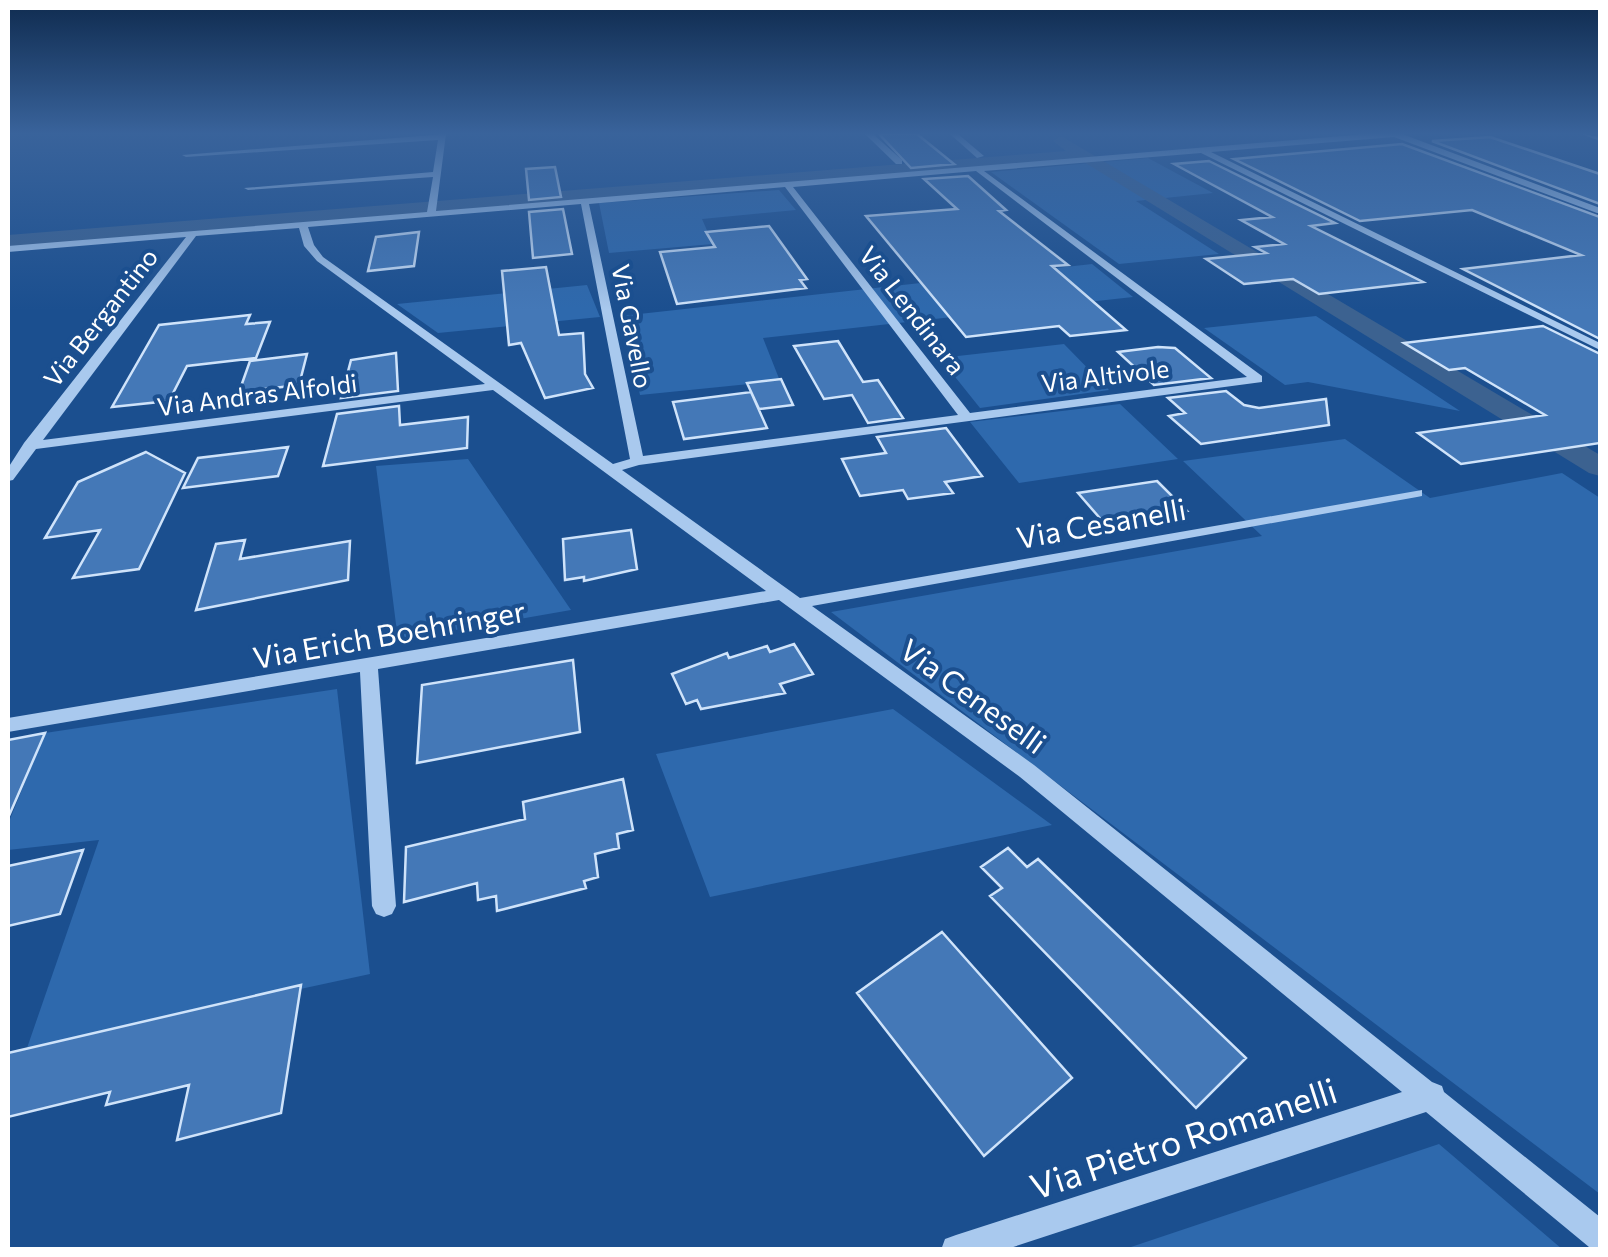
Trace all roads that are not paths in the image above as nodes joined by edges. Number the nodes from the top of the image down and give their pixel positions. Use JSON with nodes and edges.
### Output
{"nodes":[{"id":1,"x":434,"y":193,"type":"edge"},
{"id":2,"x":677,"y":193,"type":"edge"},
{"id":3,"x":794,"y":193,"type":"edge"},
{"id":4,"x":1018,"y":193,"type":"edge"},
{"id":5,"x":1289,"y":193,"type":"edge"},
{"id":6,"x":1553,"y":193,"type":"edge"},
{"id":7,"x":584,"y":200,"type":"junction"},
{"id":8,"x":431,"y":209,"type":"junction"},
{"id":9,"x":1600,"y":210,"type":"edge"},
{"id":10,"x":304,"y":224,"type":"junction"},
{"id":11,"x":194,"y":233,"type":"junction"},
{"id":12,"x":8,"y":250,"type":"edge"},
{"id":13,"x":1600,"y":348,"type":"edge"},
{"id":14,"x":492,"y":387,"type":"junction"},
{"id":15,"x":966,"y":416,"type":"junction"},
{"id":16,"x":29,"y":446,"type":"junction"},
{"id":17,"x":637,"y":461,"type":"junction"},
{"id":18,"x":609,"y":470,"type":"junction"},
{"id":19,"x":8,"y":477,"type":"edge"},
{"id":20,"x":1417,"y":493,"type":"dead end"},
{"id":21,"x":788,"y":599,"type":"junction"},
{"id":22,"x":369,"y":664,"type":"junction"},
{"id":23,"x":8,"y":726,"type":"edge"},
{"id":24,"x":384,"y":906,"type":"dead end"},
{"id":25,"x":1432,"y":1096,"type":"junction"},
{"id":26,"x":1600,"y":1236,"type":"edge"},
{"id":27,"x":956,"y":1250,"type":"edge"}],
"edges":[{"from":1,"to":8,"type":"street"},
{"from":2,"to":7,"type":"street"},
{"from":3,"to":15,"type":"street","name":"Via Lendinara"},
{"from":4,"to":15,"type":"street","name":"Via Altivole"},
{"from":5,"to":13,"type":"street"},
{"from":6,"to":9,"type":"street"},
{"from":7,"to":8,"type":"street"},
{"from":7,"to":17,"type":"street","name":"Via Gavello"},
{"from":8,"to":10,"type":"street"},
{"from":10,"to":11,"type":"street"},
{"from":10,"to":14,"type":"street","name":"Via Ceneselli"},
{"from":11,"to":12,"type":"street"},
{"from":11,"to":16,"type":"street","name":"Via Bergantino"},
{"from":14,"to":16,"type":"street","name":"Via Andras Alfoldi"},
{"from":14,"to":18,"type":"street","name":"Via Ceneselli"},
{"from":15,"to":17,"type":"street","name":"Via Altivole"},
{"from":16,"to":19,"type":"street","name":"Via Bergantino"},
{"from":17,"to":18,"type":"street","name":"Via Altivole"},
{"from":18,"to":21,"type":"street","name":"Via Ceneselli"},
{"from":20,"to":21,"type":"street","name":"Via Cesanelli"},
{"from":21,"to":22,"type":"street","name":"Via Erich Boehringer"},
{"from":21,"to":25,"type":"street","name":"Via Ceneselli"},
{"from":22,"to":23,"type":"street","name":"Via Erich Boehringer"},
{"from":22,"to":24,"type":"street"},
{"from":25,"to":26,"type":"street","name":"Via Ceneselli"},
{"from":25,"to":27,"type":"street","name":"Via Pietro Romanelli"}]}
